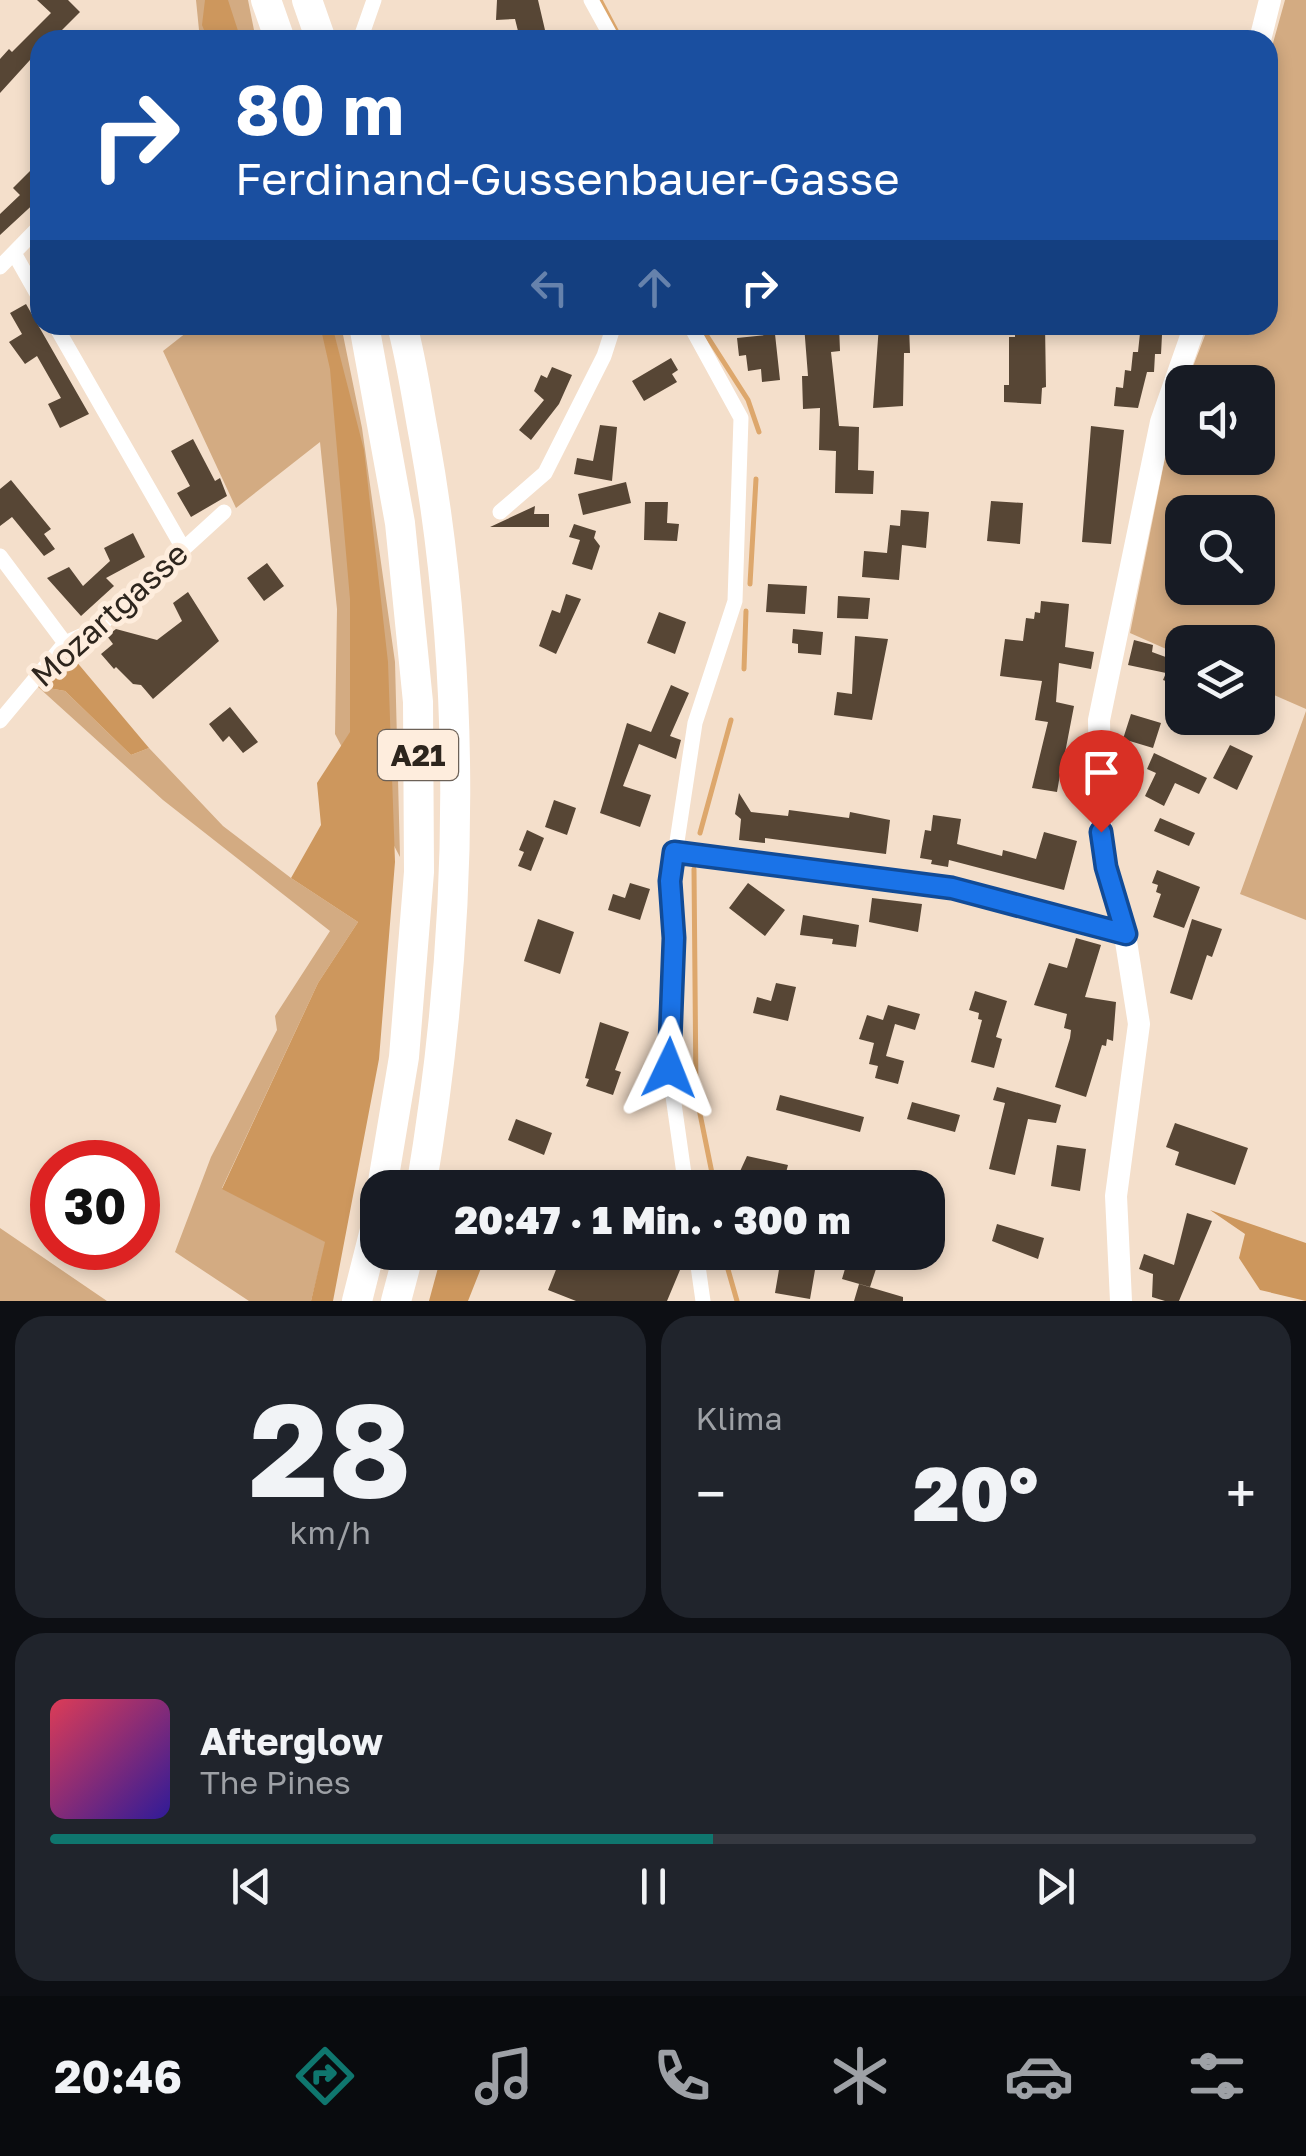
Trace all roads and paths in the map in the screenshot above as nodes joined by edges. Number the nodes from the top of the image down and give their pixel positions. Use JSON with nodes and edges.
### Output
{"nodes":[{"id":1,"x":266,"y":0,"type":"edge"},
{"id":2,"x":308,"y":0,"type":"edge"},
{"id":3,"x":591,"y":0,"type":"edge"},
{"id":4,"x":1270,"y":0,"type":"edge"},
{"id":5,"x":373,"y":1,"type":"edge"},
{"id":6,"x":276,"y":30,"type":"edge"},
{"id":7,"x":318,"y":30,"type":"edge"},
{"id":8,"x":363,"y":30,"type":"edge"},
{"id":9,"x":607,"y":30,"type":"edge"},
{"id":10,"x":1262,"y":30,"type":"edge"},
{"id":11,"x":30,"y":236,"type":"edge"},
{"id":12,"x":14,"y":253,"type":"junction"},
{"id":13,"x":0,"y":267,"type":"edge"},
{"id":14,"x":30,"y":281,"type":"edge"},
{"id":15,"x":61,"y":335,"type":"edge"},
{"id":16,"x":366,"y":335,"type":"edge"},
{"id":17,"x":404,"y":335,"type":"edge"},
{"id":18,"x":611,"y":335,"type":"edge"},
{"id":19,"x":695,"y":335,"type":"edge"},
{"id":20,"x":1192,"y":335,"type":"edge"},
{"id":21,"x":224,"y":512,"type":"dead end"},
{"id":22,"x":500,"y":512,"type":"dead end"},
{"id":23,"x":183,"y":548,"type":"junction"},
{"id":24,"x":0,"y":556,"type":"edge"},
{"id":25,"x":65,"y":643,"type":"junction"},
{"id":26,"x":0,"y":721,"type":"edge"},
{"id":27,"x":674,"y":852,"type":"junction"},
{"id":28,"x":1126,"y":934,"type":"junction"},
{"id":29,"x":385,"y":1170,"type":"edge"},
{"id":30,"x":423,"y":1170,"type":"edge"},
{"id":31,"x":683,"y":1170,"type":"edge"},
{"id":32,"x":365,"y":1270,"type":"edge"},
{"id":33,"x":404,"y":1270,"type":"edge"},
{"id":34,"x":699,"y":1270,"type":"edge"},
{"id":35,"x":357,"y":1301,"type":"edge"},
{"id":36,"x":396,"y":1301,"type":"edge"},
{"id":37,"x":703,"y":1301,"type":"edge"},
{"id":38,"x":1121,"y":1301,"type":"edge"}],
"edges":[{"from":1,"to":6,"type":"highway"},
{"from":2,"to":7,"type":"highway"},
{"from":3,"to":9,"type":"street"},
{"from":4,"to":10,"type":"main road"},
{"from":5,"to":8,"type":"street"},
{"from":11,"to":12,"type":"street"},
{"from":12,"to":13,"type":"street"},
{"from":12,"to":14,"type":"street"},
{"from":15,"to":23,"type":"street"},
{"from":16,"to":29,"type":"highway","number":"A21"},
{"from":17,"to":30,"type":"highway","number":"A21"},
{"from":18,"to":22,"type":"street"},
{"from":19,"to":27,"type":"street"},
{"from":20,"to":28,"type":"main road"},
{"from":21,"to":23,"type":"street","name":"Mozartgasse"},
{"from":23,"to":25,"type":"street","name":"Mozartgasse"},
{"from":24,"to":25,"type":"street"},
{"from":25,"to":26,"type":"street","name":"Mozartgasse"},
{"from":27,"to":28,"type":"street"},
{"from":27,"to":31,"type":"street"},
{"from":28,"to":38,"type":"main road"},
{"from":32,"to":35,"type":"highway"},
{"from":33,"to":36,"type":"highway"},
{"from":34,"to":37,"type":"street"}]}
